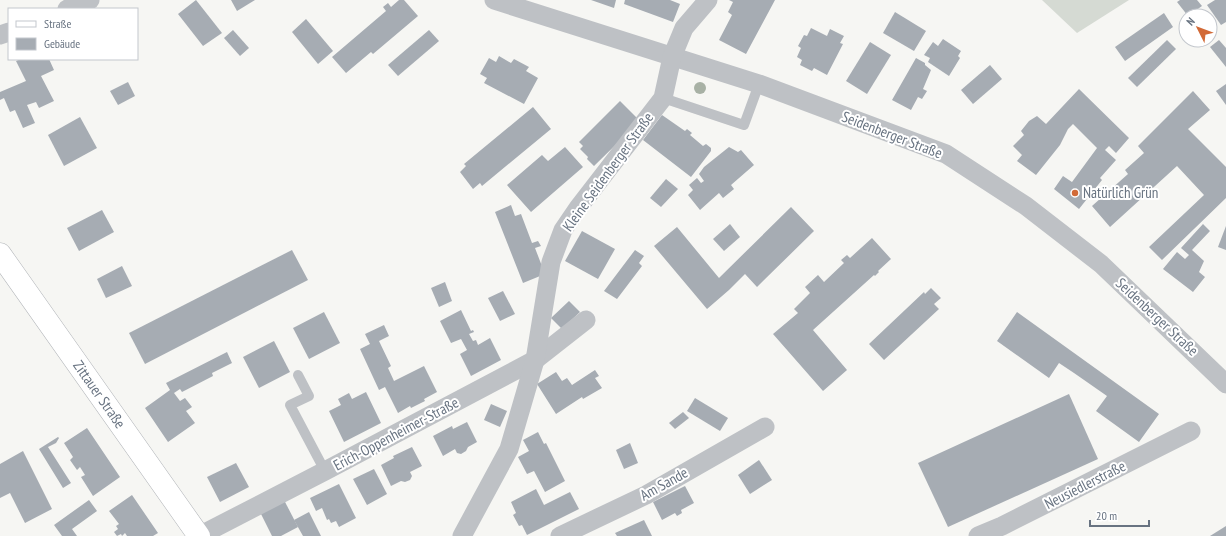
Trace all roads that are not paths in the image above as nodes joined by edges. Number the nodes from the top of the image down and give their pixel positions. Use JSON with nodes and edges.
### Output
{"nodes":[{"id":1,"x":90,"y":0,"type":"edge"},
{"id":2,"x":494,"y":0,"type":"edge"},
{"id":3,"x":708,"y":0,"type":"edge"},
{"id":4,"x":70,"y":8,"type":"edge"},
{"id":5,"x":672,"y":57,"type":"junction"},
{"id":6,"x":759,"y":84,"type":"junction"},
{"id":7,"x":664,"y":98,"type":"junction"},
{"id":8,"x":0,"y":254,"type":"edge"},
{"id":9,"x":586,"y":320,"type":"dead end"},
{"id":10,"x":535,"y":360,"type":"junction"},
{"id":11,"x":298,"y":376,"type":"dead end"},
{"id":12,"x":1226,"y":384,"type":"edge"},
{"id":13,"x":765,"y":427,"type":"dead end"},
{"id":14,"x":1191,"y":432,"type":"dead end"},
{"id":15,"x":325,"y":471,"type":"junction"},
{"id":16,"x":199,"y":536,"type":"edge"},
{"id":17,"x":462,"y":536,"type":"edge"},
{"id":18,"x":560,"y":536,"type":"edge"},
{"id":19,"x":978,"y":536,"type":"edge"}],
"edges":[{"from":1,"to":4,"type":"street"},
{"from":2,"to":5,"type":"street","name":"Seidenberger Straße"},
{"from":3,"to":5,"type":"street","name":"Kleine Seidenberger Straße"},
{"from":5,"to":6,"type":"street","name":"Seidenberger Straße"},
{"from":5,"to":7,"type":"street","name":"Kleine Seidenberger Straße"},
{"from":6,"to":7,"type":"lane"},
{"from":6,"to":12,"type":"street","name":"Seidenberger Straße"},
{"from":7,"to":10,"type":"street","name":"Kleine Seidenberger Straße"},
{"from":8,"to":16,"type":"main road","name":"Zittauer Straße"},
{"from":9,"to":10,"type":"street","name":"Erich-Oppenheimer-Straße"},
{"from":10,"to":15,"type":"street","name":"Erich-Oppenheimer-Straße"},
{"from":10,"to":17,"type":"street"},
{"from":11,"to":15,"type":"lane"},
{"from":13,"to":18,"type":"street","name":"Am Sande"},
{"from":14,"to":19,"type":"street","name":"Neusiedlerstraße"},
{"from":15,"to":16,"type":"street","name":"Erich-Oppenheimer-Straße"}]}
